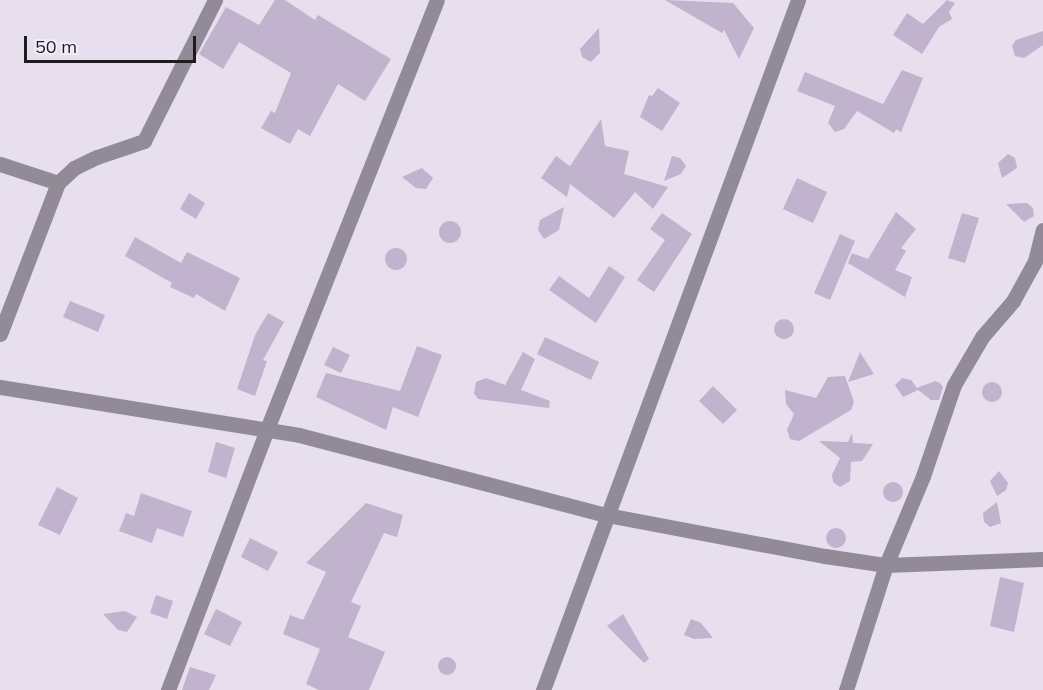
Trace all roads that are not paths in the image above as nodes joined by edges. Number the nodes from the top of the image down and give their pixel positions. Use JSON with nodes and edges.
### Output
{"nodes":[{"id":1,"x":215,"y":0,"type":"edge"},
{"id":2,"x":437,"y":0,"type":"edge"},
{"id":3,"x":798,"y":0,"type":"edge"},
{"id":4,"x":0,"y":164,"type":"edge"},
{"id":5,"x":58,"y":183,"type":"junction"},
{"id":6,"x":1043,"y":230,"type":"edge"},
{"id":7,"x":0,"y":334,"type":"edge"},
{"id":8,"x":0,"y":387,"type":"edge"},
{"id":9,"x":267,"y":429,"type":"junction"},
{"id":10,"x":607,"y":514,"type":"junction"},
{"id":11,"x":1043,"y":559,"type":"edge"},
{"id":12,"x":886,"y":565,"type":"junction"},
{"id":13,"x":168,"y":690,"type":"edge"},
{"id":14,"x":543,"y":690,"type":"edge"},
{"id":15,"x":846,"y":690,"type":"edge"}],
"edges":[{"from":1,"to":5,"type":"street"},
{"from":2,"to":9,"type":"street"},
{"from":3,"to":10,"type":"street"},
{"from":4,"to":5,"type":"street"},
{"from":5,"to":7,"type":"street"},
{"from":6,"to":12,"type":"street"},
{"from":8,"to":9,"type":"street"},
{"from":9,"to":10,"type":"street"},
{"from":9,"to":13,"type":"street"},
{"from":10,"to":12,"type":"street"},
{"from":10,"to":14,"type":"street"},
{"from":11,"to":12,"type":"street"},
{"from":12,"to":15,"type":"street"}]}
